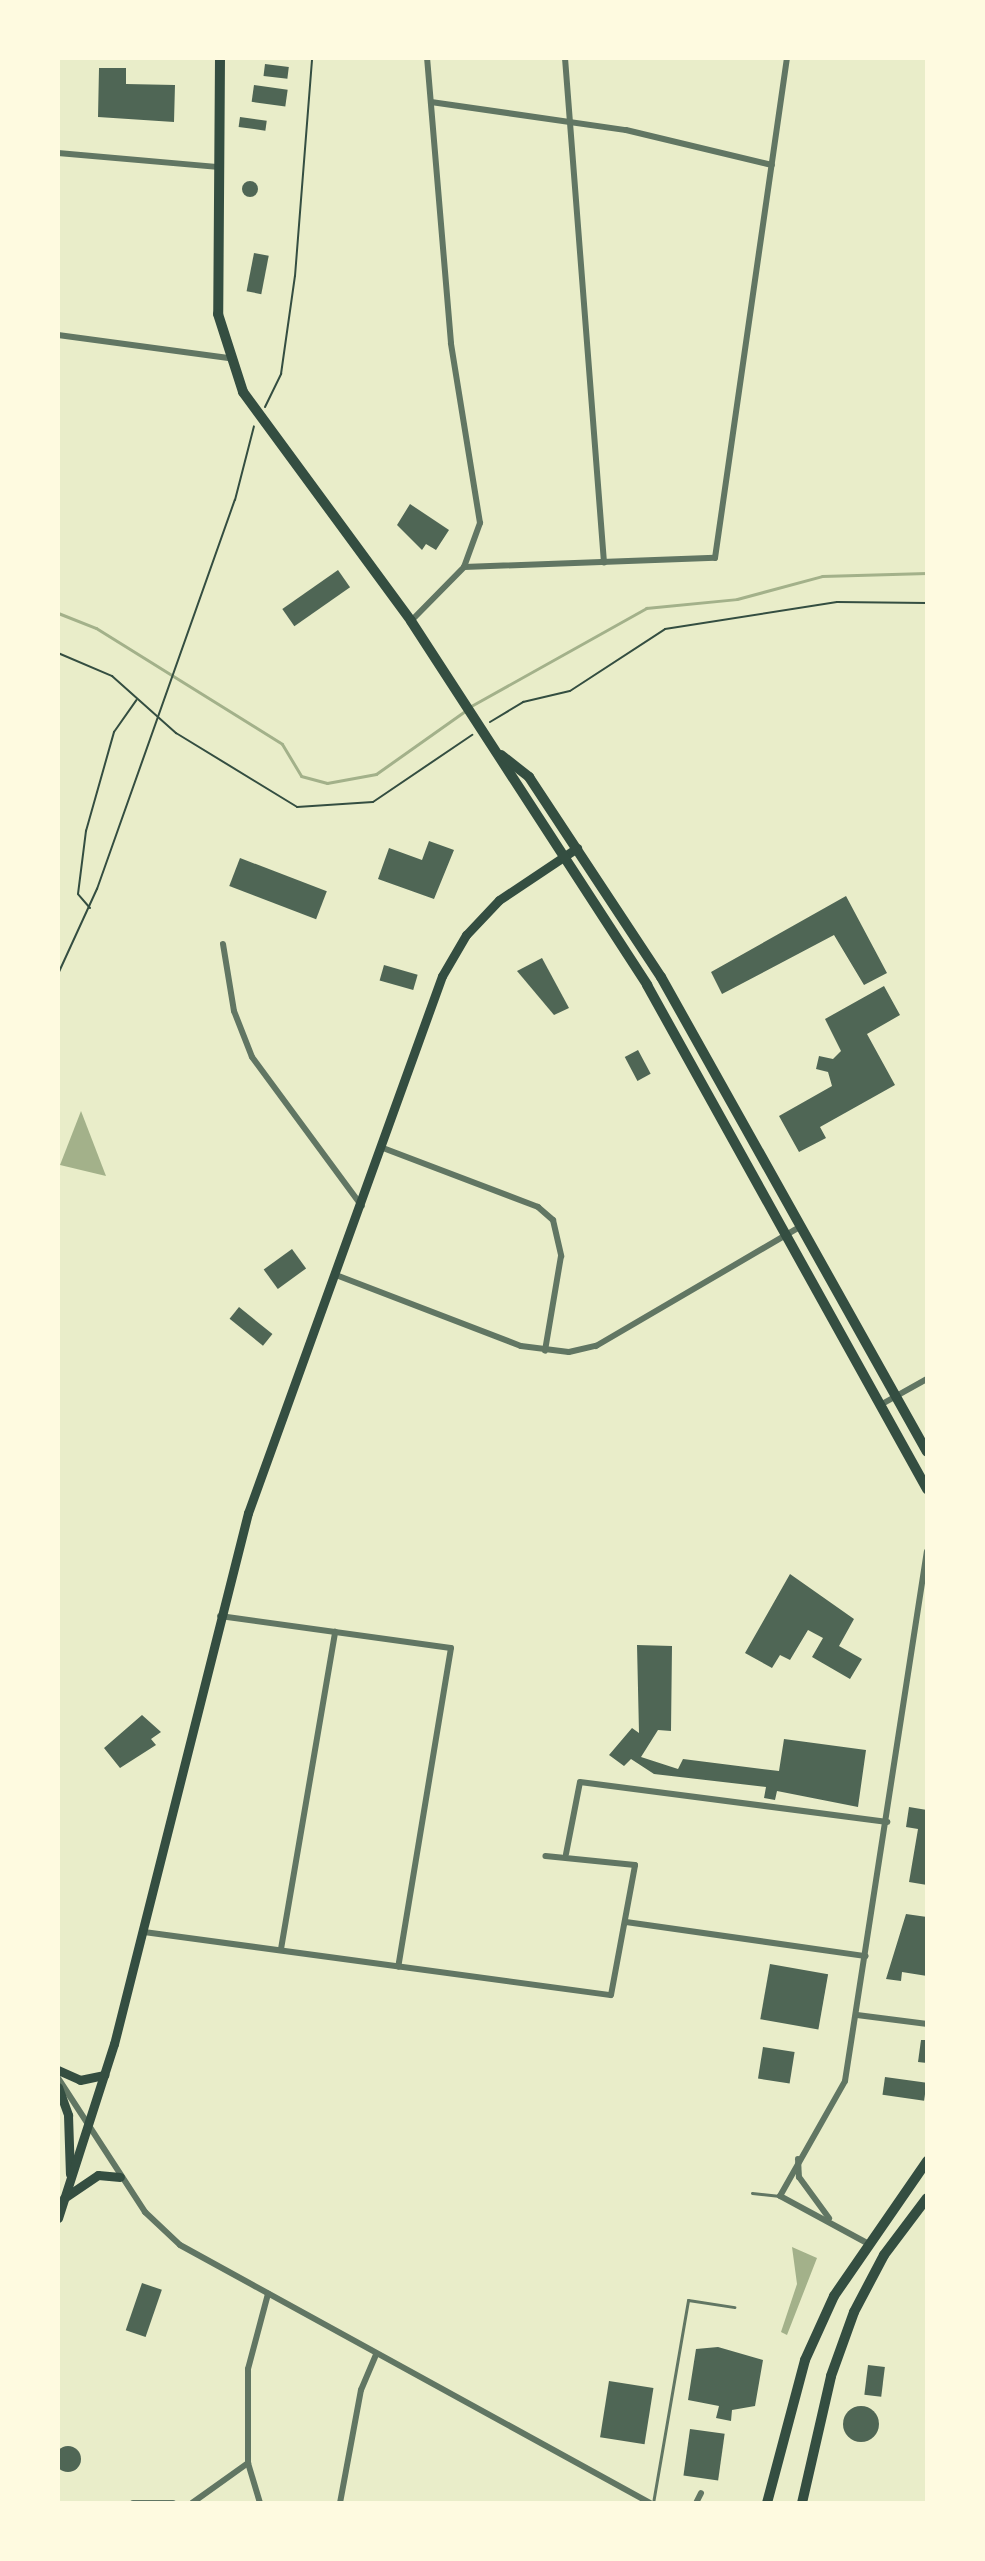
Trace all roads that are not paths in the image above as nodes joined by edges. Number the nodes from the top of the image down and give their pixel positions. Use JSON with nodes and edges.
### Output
{"nodes":[{"id":1,"x":220,"y":58,"type":"edge"},
{"id":2,"x":427,"y":58,"type":"edge"},
{"id":3,"x":565,"y":58,"type":"edge"},
{"id":4,"x":787,"y":58,"type":"edge"},
{"id":5,"x":431,"y":102,"type":"junction"},
{"id":6,"x":570,"y":121,"type":"junction"},
{"id":7,"x":58,"y":153,"type":"edge"},
{"id":8,"x":772,"y":165,"type":"junction"},
{"id":9,"x":219,"y":167,"type":"junction"},
{"id":10,"x":58,"y":335,"type":"edge"},
{"id":11,"x":228,"y":358,"type":"junction"},
{"id":12,"x":604,"y":562,"type":"junction"},
{"id":13,"x":464,"y":567,"type":"junction"},
{"id":14,"x":411,"y":621,"type":"junction"},
{"id":15,"x":499,"y":753,"type":"junction"},
{"id":16,"x":577,"y":848,"type":"junction"},
{"id":17,"x":562,"y":857,"type":"junction"},
{"id":18,"x":223,"y":944,"type":"dead end"},
{"id":19,"x":383,"y":1148,"type":"junction"},
{"id":20,"x":362,"y":1206,"type":"junction"},
{"id":21,"x":801,"y":1226,"type":"junction"},
{"id":22,"x":786,"y":1234,"type":"junction"},
{"id":23,"x":336,"y":1275,"type":"junction"},
{"id":24,"x":545,"y":1351,"type":"junction"},
{"id":25,"x":927,"y":1379,"type":"edge"},
{"id":26,"x":897,"y":1396,"type":"junction"},
{"id":27,"x":882,"y":1404,"type":"junction"},
{"id":28,"x":927,"y":1452,"type":"edge"},
{"id":29,"x":927,"y":1489,"type":"edge"},
{"id":30,"x":927,"y":1551,"type":"edge"},
{"id":31,"x":927,"y":1571,"type":"edge"},
{"id":32,"x":923,"y":1580,"type":"junction"},
{"id":33,"x":220,"y":1616,"type":"junction"},
{"id":34,"x":335,"y":1632,"type":"junction"},
{"id":35,"x":887,"y":1822,"type":"junction"},
{"id":36,"x":566,"y":1854,"type":"junction"},
{"id":37,"x":545,"y":1856,"type":"dead end"},
{"id":38,"x":626,"y":1922,"type":"junction"},
{"id":39,"x":144,"y":1932,"type":"junction"},
{"id":40,"x":281,"y":1949,"type":"junction"},
{"id":41,"x":866,"y":1956,"type":"junction"},
{"id":42,"x":398,"y":1967,"type":"junction"},
{"id":43,"x":857,"y":2015,"type":"junction"},
{"id":44,"x":927,"y":2024,"type":"edge"},
{"id":45,"x":58,"y":2070,"type":"edge"},
{"id":46,"x":104,"y":2075,"type":"junction"},
{"id":47,"x":58,"y":2078,"type":"edge"},
{"id":48,"x":58,"y":2087,"type":"edge"},
{"id":49,"x":88,"y":2125,"type":"junction"},
{"id":50,"x":798,"y":2156,"type":"junction"},
{"id":51,"x":927,"y":2161,"type":"edge"},
{"id":52,"x":120,"y":2177,"type":"junction"},
{"id":53,"x":70,"y":2183,"type":"junction"},
{"id":54,"x":752,"y":2193,"type":"dead end"},
{"id":55,"x":780,"y":2196,"type":"junction"},
{"id":56,"x":64,"y":2198,"type":"junction"},
{"id":57,"x":927,"y":2198,"type":"edge"},
{"id":58,"x":58,"y":2218,"type":"edge"},
{"id":59,"x":829,"y":2218,"type":"junction"},
{"id":60,"x":867,"y":2243,"type":"junction"},
{"id":61,"x":884,"y":2255,"type":"junction"},
{"id":62,"x":268,"y":2294,"type":"junction"},
{"id":63,"x":734,"y":2307,"type":"dead end"},
{"id":64,"x":376,"y":2355,"type":"junction"},
{"id":65,"x":248,"y":2463,"type":"junction"},
{"id":66,"x":701,"y":2493,"type":"dead end"},
{"id":67,"x":133,"y":2502,"type":"edge"},
{"id":68,"x":173,"y":2503,"type":"edge"},
{"id":69,"x":192,"y":2503,"type":"edge"},
{"id":70,"x":260,"y":2503,"type":"edge"},
{"id":71,"x":340,"y":2503,"type":"edge"},
{"id":72,"x":652,"y":2503,"type":"edge"},
{"id":73,"x":696,"y":2503,"type":"edge"},
{"id":74,"x":767,"y":2503,"type":"edge"},
{"id":75,"x":802,"y":2503,"type":"edge"}],
"edges":[{"from":1,"to":9,"type":"main road"},
{"from":2,"to":5,"type":"street"},
{"from":3,"to":6,"type":"street"},
{"from":4,"to":8,"type":"street"},
{"from":5,"to":6,"type":"street"},
{"from":5,"to":13,"type":"street"},
{"from":6,"to":8,"type":"street"},
{"from":6,"to":12,"type":"street"},
{"from":7,"to":9,"type":"street"},
{"from":8,"to":12,"type":"street"},
{"from":9,"to":11,"type":"main road"},
{"from":10,"to":11,"type":"street"},
{"from":11,"to":14,"type":"main road"},
{"from":12,"to":13,"type":"street"},
{"from":13,"to":14,"type":"street"},
{"from":14,"to":15,"type":"main road"},
{"from":15,"to":16,"type":"main road"},
{"from":15,"to":17,"type":"main road"},
{"from":16,"to":17,"type":"main road"},
{"from":16,"to":21,"type":"main road"},
{"from":17,"to":19,"type":"main road"},
{"from":17,"to":22,"type":"main road"},
{"from":18,"to":20,"type":"street"},
{"from":19,"to":20,"type":"main road"},
{"from":19,"to":24,"type":"street"},
{"from":20,"to":23,"type":"main road"},
{"from":21,"to":22,"type":"street"},
{"from":21,"to":26,"type":"main road"},
{"from":22,"to":24,"type":"street"},
{"from":22,"to":27,"type":"main road"},
{"from":23,"to":24,"type":"street"},
{"from":23,"to":33,"type":"main road"},
{"from":25,"to":26,"type":"street"},
{"from":26,"to":27,"type":"street"},
{"from":26,"to":28,"type":"main road"},
{"from":27,"to":29,"type":"main road"},
{"from":30,"to":32,"type":"street"},
{"from":31,"to":32,"type":"street"},
{"from":32,"to":35,"type":"street"},
{"from":33,"to":34,"type":"street"},
{"from":33,"to":39,"type":"main road"},
{"from":34,"to":40,"type":"street"},
{"from":34,"to":42,"type":"street"},
{"from":35,"to":36,"type":"street"},
{"from":35,"to":41,"type":"street"},
{"from":36,"to":37,"type":"street"},
{"from":36,"to":38,"type":"street"},
{"from":38,"to":41,"type":"street"},
{"from":38,"to":42,"type":"street"},
{"from":39,"to":40,"type":"street"},
{"from":39,"to":46,"type":"main road"},
{"from":40,"to":42,"type":"street"},
{"from":41,"to":43,"type":"street"},
{"from":43,"to":44,"type":"street"},
{"from":43,"to":50,"type":"street"},
{"from":45,"to":46,"type":"main road"},
{"from":46,"to":49,"type":"main road"},
{"from":47,"to":49,"type":"street"},
{"from":48,"to":53,"type":"main road"},
{"from":49,"to":52,"type":"street"},
{"from":49,"to":53,"type":"main road"},
{"from":50,"to":55,"type":"street"},
{"from":50,"to":59,"type":"street"},
{"from":51,"to":60,"type":"main road"},
{"from":52,"to":56,"type":"main road"},
{"from":52,"to":62,"type":"street"},
{"from":53,"to":56,"type":"main road"},
{"from":54,"to":55,"type":"lane"},
{"from":55,"to":59,"type":"street"},
{"from":56,"to":58,"type":"main road"},
{"from":57,"to":61,"type":"main road"},
{"from":59,"to":60,"type":"street"},
{"from":60,"to":61,"type":"lane"},
{"from":60,"to":74,"type":"main road"},
{"from":61,"to":75,"type":"main road"},
{"from":62,"to":64,"type":"street"},
{"from":62,"to":65,"type":"street"},
{"from":63,"to":72,"type":"lane"},
{"from":64,"to":71,"type":"street"},
{"from":64,"to":72,"type":"street"},
{"from":65,"to":69,"type":"street"},
{"from":65,"to":70,"type":"street"},
{"from":66,"to":73,"type":"street"},
{"from":67,"to":68,"type":"street"}]}
